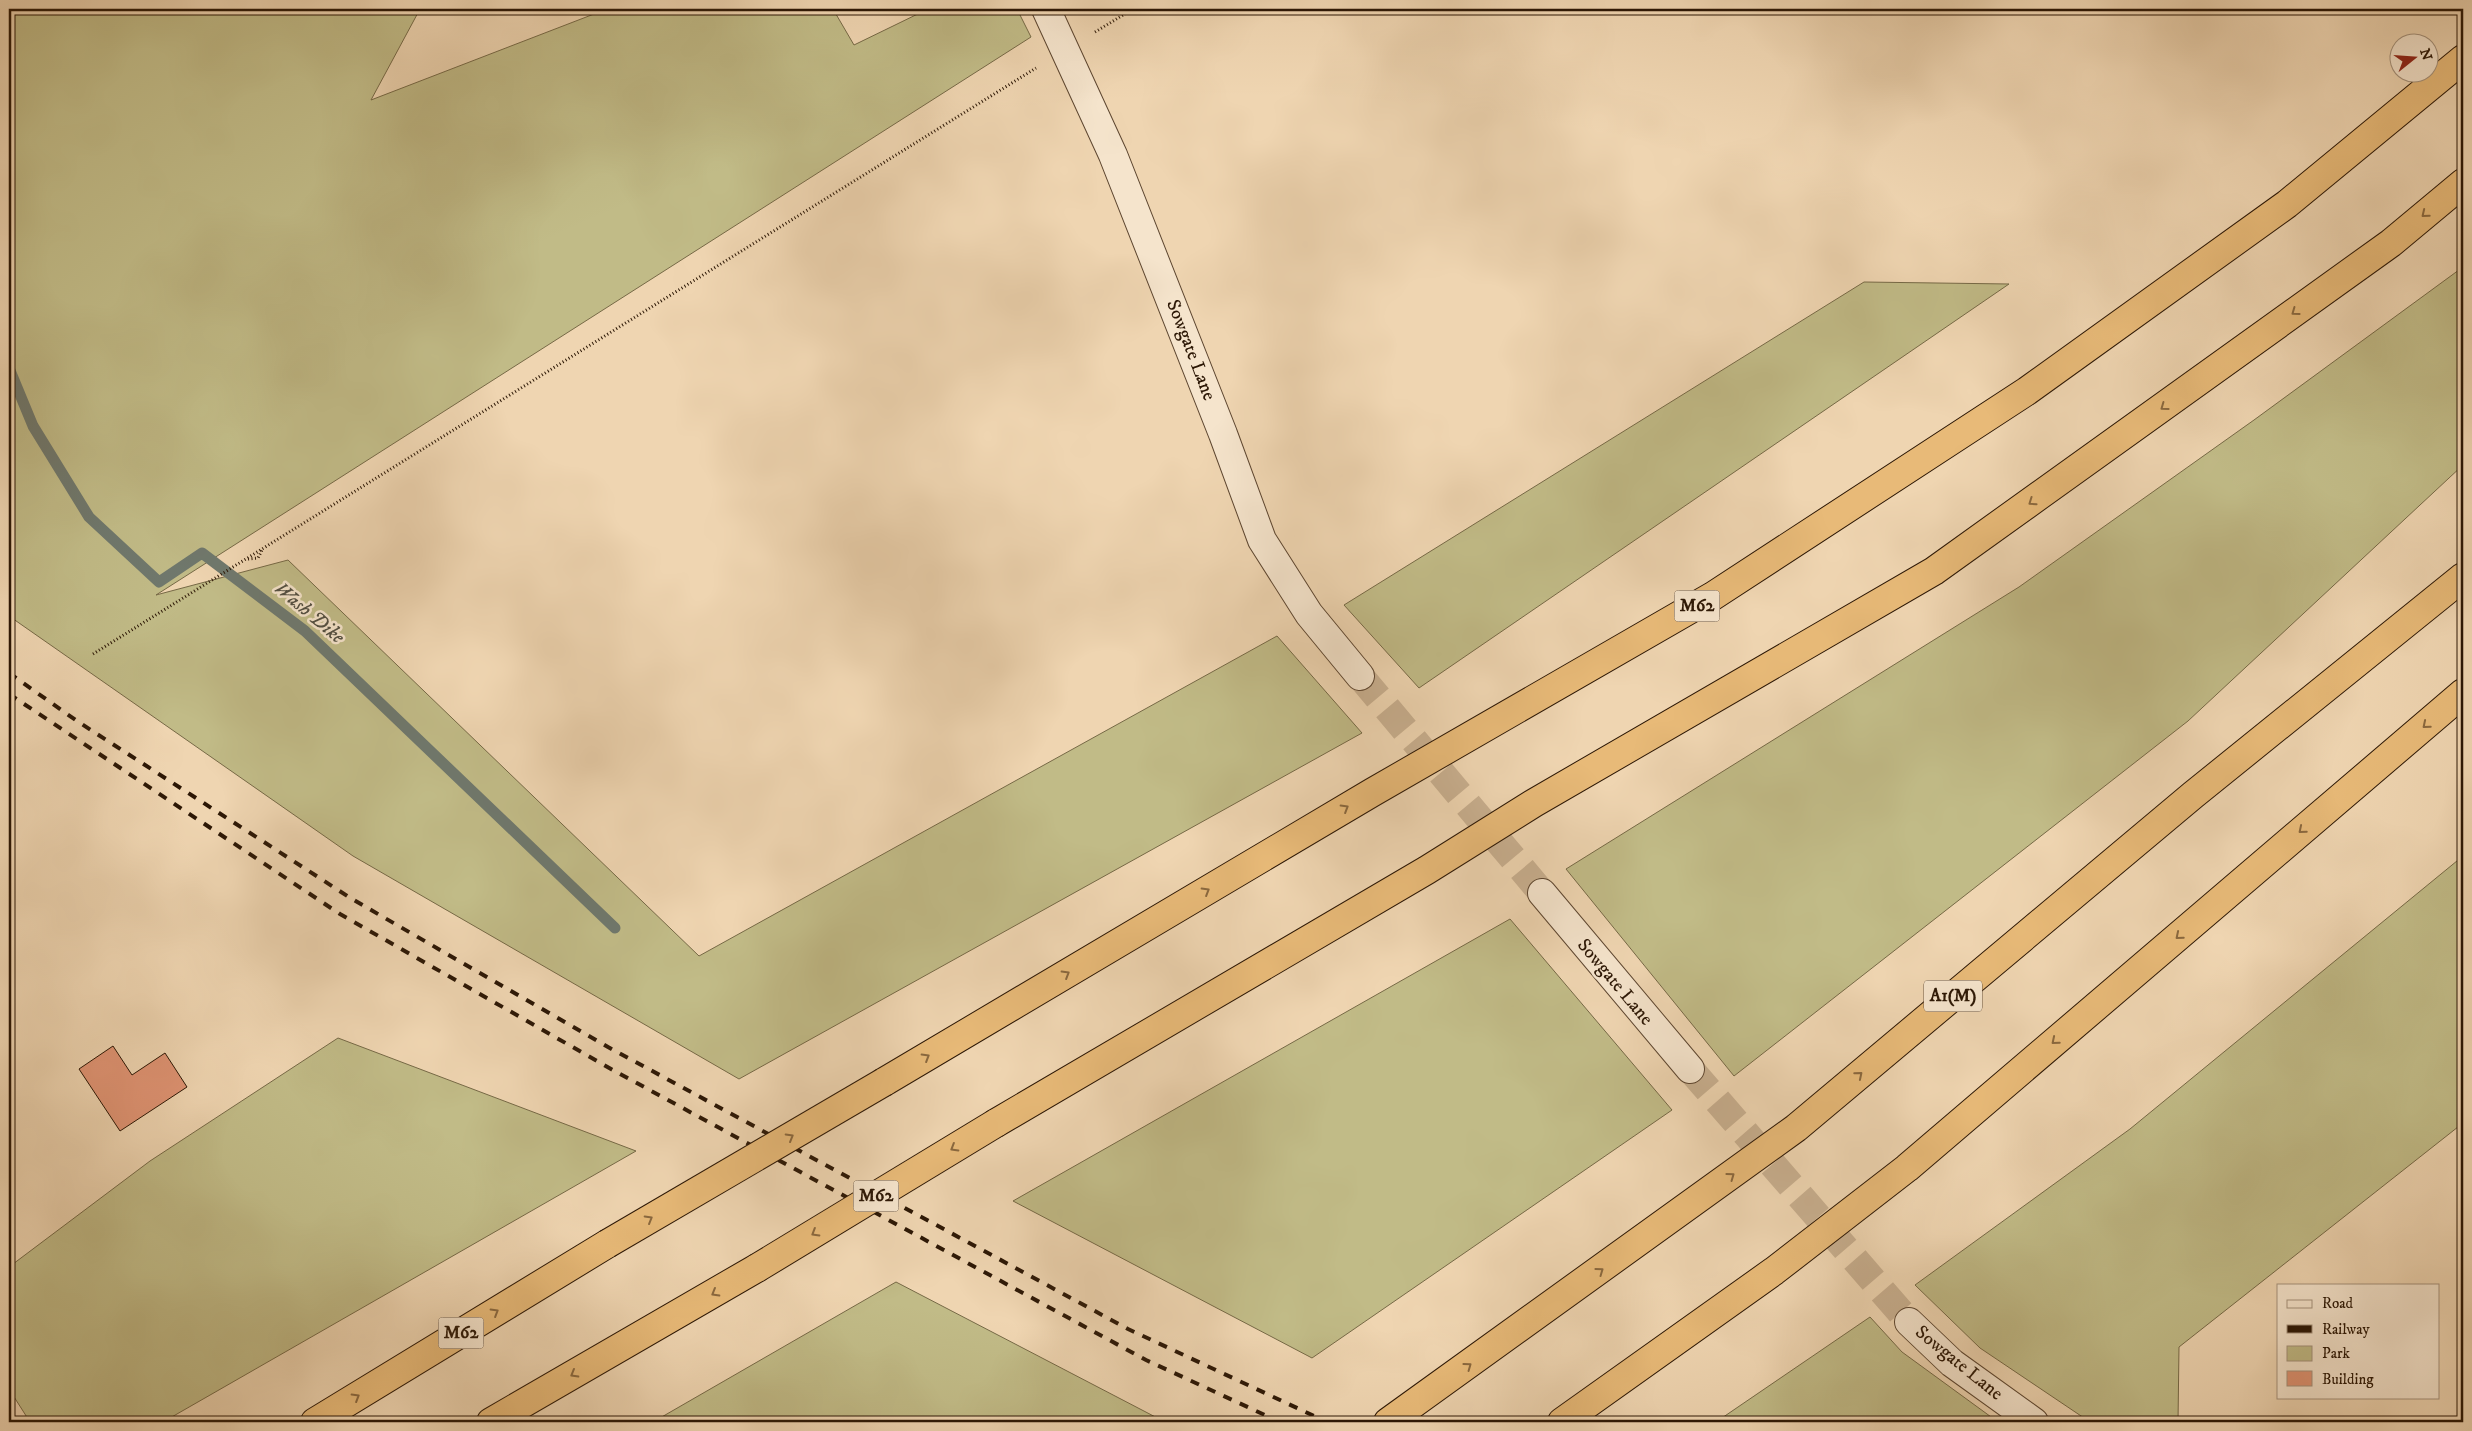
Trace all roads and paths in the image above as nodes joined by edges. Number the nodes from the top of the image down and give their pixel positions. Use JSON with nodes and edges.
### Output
{"nodes":[{"id":1,"x":1046,"y":9,"type":"edge"},
{"id":2,"x":1133,"y":9,"type":"edge"},
{"id":3,"x":1066,"y":50,"type":"junction"},
{"id":4,"x":2463,"y":59,"type":"edge"},
{"id":5,"x":2463,"y":184,"type":"edge"},
{"id":6,"x":2463,"y":578,"type":"edge"},
{"id":7,"x":93,"y":654,"type":"dead end"},
{"id":8,"x":1360,"y":676,"type":"tunnel mouth"},
{"id":9,"x":2463,"y":693,"type":"edge"},
{"id":10,"x":1542,"y":894,"type":"tunnel mouth"},
{"id":11,"x":1690,"y":1069,"type":"tunnel mouth"},
{"id":12,"x":1908,"y":1322,"type":"tunnel mouth"},
{"id":13,"x":315,"y":1422,"type":"edge"},
{"id":14,"x":491,"y":1422,"type":"edge"},
{"id":15,"x":1388,"y":1422,"type":"edge"},
{"id":16,"x":1562,"y":1422,"type":"edge"},
{"id":17,"x":2034,"y":1422,"type":"edge"}],
"edges":[{"from":1,"to":3,"type":"street","name":"Sowgate Lane"},
{"from":2,"to":3,"type":"path"},
{"from":3,"to":7,"type":"path"},
{"from":3,"to":8,"type":"street","name":"Sowgate Lane"},
{"from":13,"to":4,"type":"highway","number":"M62","one_way":true,"bridge":true},
{"from":5,"to":14,"type":"highway","number":"M62","one_way":true,"bridge":true},
{"from":15,"to":6,"type":"highway","number":"A1(M)","one_way":true},
{"from":9,"to":16,"type":"highway","one_way":true},
{"from":10,"to":11,"type":"street","name":"Sowgate Lane"},
{"from":12,"to":17,"type":"street","name":"Sowgate Lane"}]}
